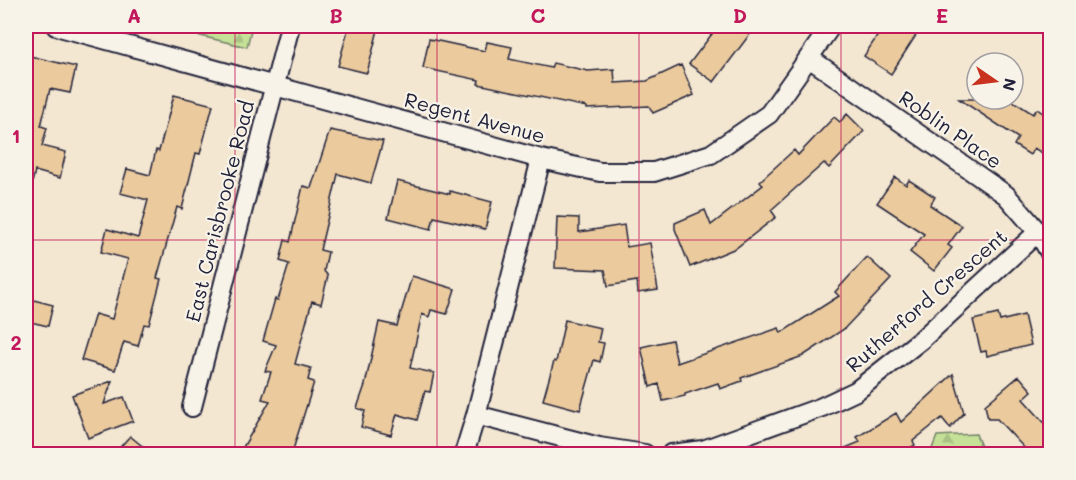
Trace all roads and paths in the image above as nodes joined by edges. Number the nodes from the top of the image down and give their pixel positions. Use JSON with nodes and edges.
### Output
{"nodes":[{"id":1,"x":56,"y":26,"type":"edge"},
{"id":2,"x":290,"y":26,"type":"edge"},
{"id":3,"x":831,"y":26,"type":"edge"},
{"id":4,"x":809,"y":58,"type":"junction"},
{"id":5,"x":274,"y":85,"type":"junction"},
{"id":6,"x":541,"y":159,"type":"junction"},
{"id":7,"x":1038,"y":232,"type":"junction"},
{"id":8,"x":1050,"y":253,"type":"edge"},
{"id":9,"x":192,"y":407,"type":"dead end"},
{"id":10,"x":476,"y":415,"type":"junction"},
{"id":11,"x":464,"y":454,"type":"edge"},
{"id":12,"x":645,"y":454,"type":"edge"},
{"id":13,"x":670,"y":454,"type":"edge"}],
"edges":[{"from":1,"to":5,"type":"street","name":"Regent Avenue"},
{"from":2,"to":5,"type":"street","name":"East Carisbrooke Road"},
{"from":3,"to":4,"type":"street","name":"Regent Avenue"},
{"from":4,"to":6,"type":"street","name":"Regent Avenue"},
{"from":4,"to":7,"type":"street","name":"Roblin Place"},
{"from":5,"to":6,"type":"street","name":"Regent Avenue"},
{"from":5,"to":9,"type":"street","name":"East Carisbrooke Road"},
{"from":6,"to":10,"type":"street"},
{"from":7,"to":8,"type":"street","name":"Roblin Place"},
{"from":7,"to":13,"type":"street","name":"Rutherford Crescent"},
{"from":10,"to":11,"type":"street"},
{"from":10,"to":12,"type":"street"}]}
